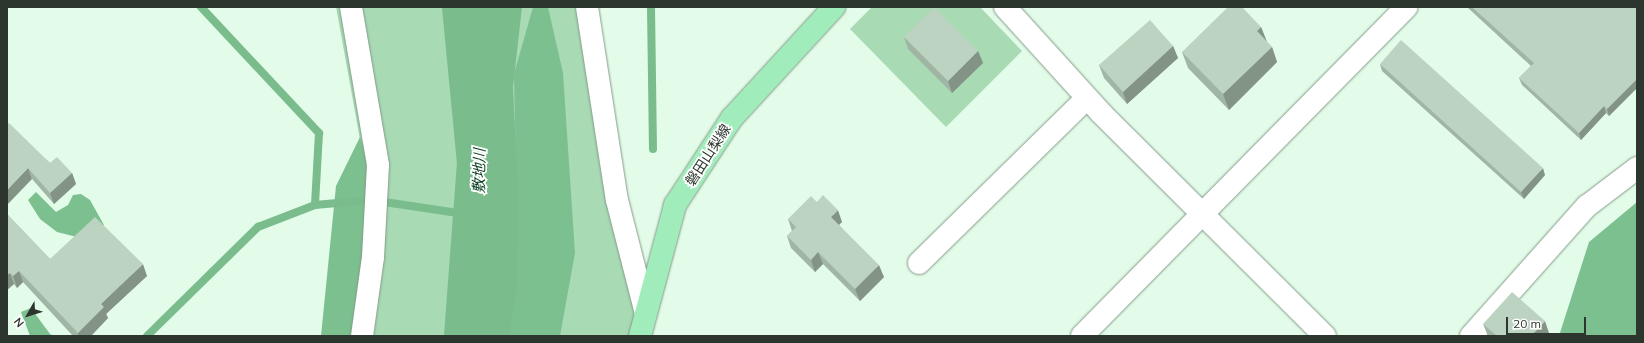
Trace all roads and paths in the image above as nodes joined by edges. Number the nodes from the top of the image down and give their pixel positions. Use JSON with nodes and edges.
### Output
{"nodes":[{"id":1,"x":351,"y":7,"type":"edge"},
{"id":2,"x":587,"y":7,"type":"edge"},
{"id":3,"x":834,"y":7,"type":"edge"},
{"id":4,"x":1005,"y":7,"type":"edge"},
{"id":5,"x":1406,"y":7,"type":"edge"},
{"id":6,"x":1087,"y":98,"type":"junction"},
{"id":7,"x":1637,"y":168,"type":"edge"},
{"id":8,"x":1201,"y":216,"type":"junction"},
{"id":9,"x":919,"y":263,"type":"dead end"},
{"id":10,"x":645,"y":310,"type":"junction"},
{"id":11,"x":362,"y":336,"type":"edge"},
{"id":12,"x":640,"y":336,"type":"edge"},
{"id":13,"x":1082,"y":336,"type":"edge"},
{"id":14,"x":1324,"y":336,"type":"edge"},
{"id":15,"x":1471,"y":336,"type":"edge"}],
"edges":[{"from":1,"to":11,"type":"street"},
{"from":2,"to":10,"type":"street"},
{"from":3,"to":10,"type":"main road","name":"磐田山梨線"},
{"from":4,"to":6,"type":"street"},
{"from":5,"to":8,"type":"street"},
{"from":6,"to":8,"type":"street"},
{"from":6,"to":9,"type":"street"},
{"from":7,"to":15,"type":"street"},
{"from":8,"to":13,"type":"street"},
{"from":8,"to":14,"type":"street"},
{"from":10,"to":12,"type":"main road","name":"磐田山梨線"}]}
